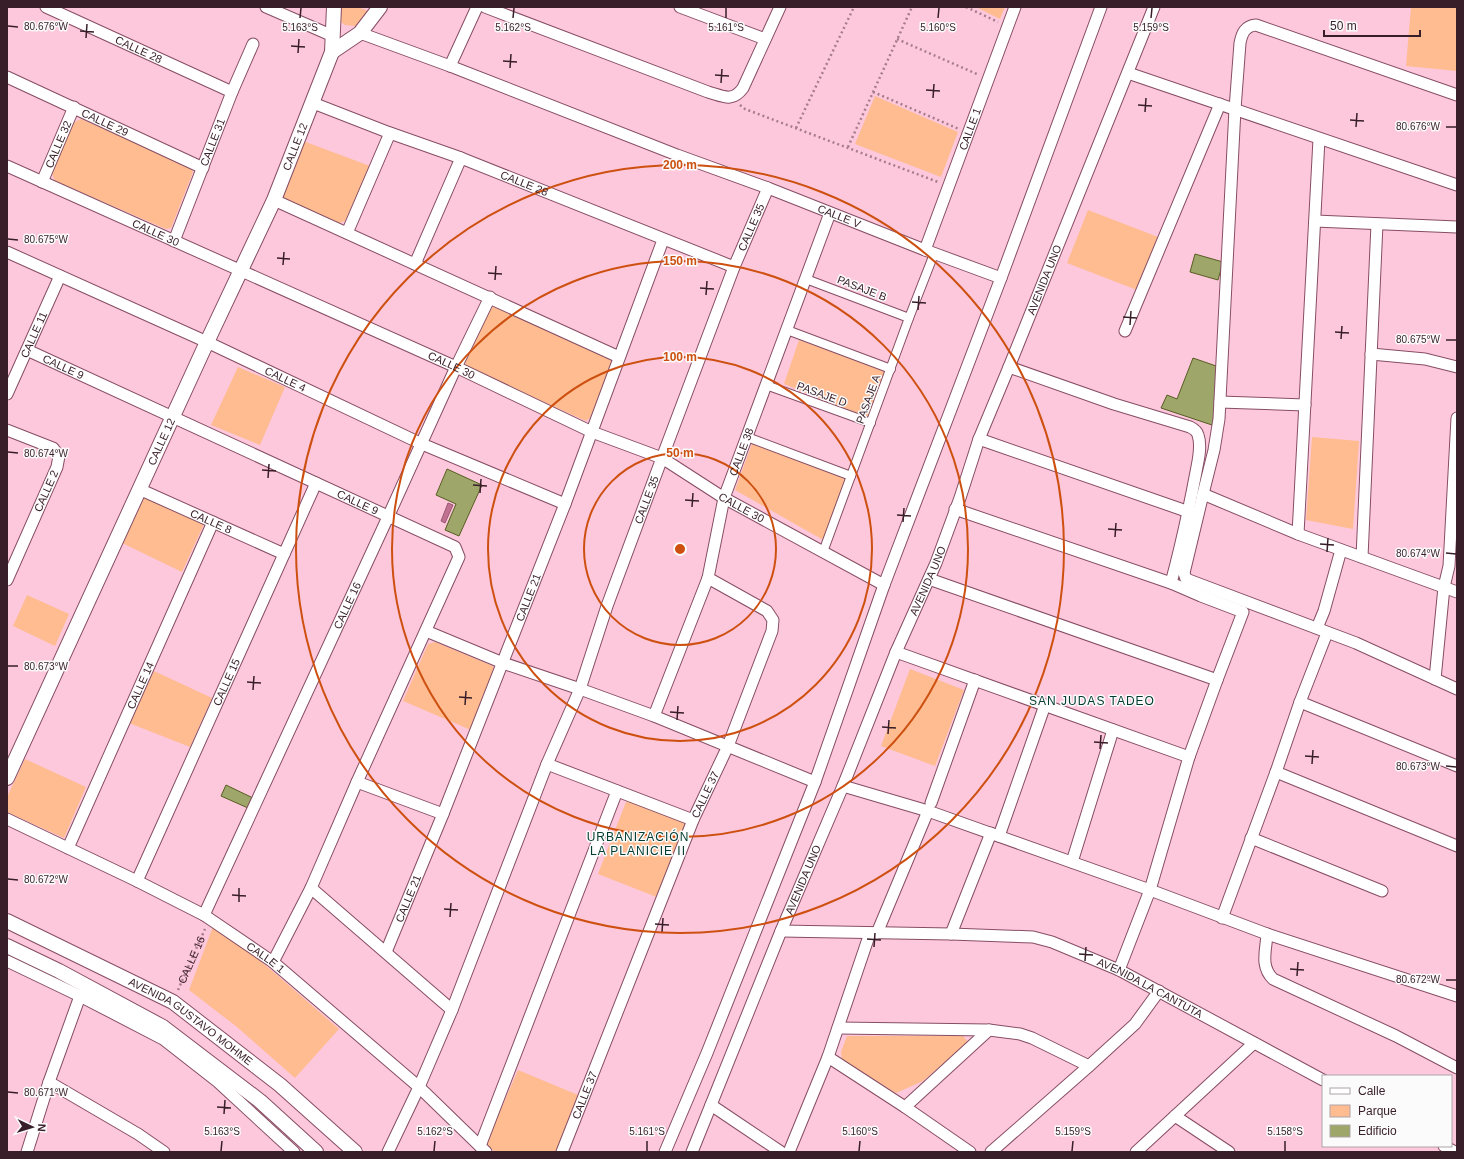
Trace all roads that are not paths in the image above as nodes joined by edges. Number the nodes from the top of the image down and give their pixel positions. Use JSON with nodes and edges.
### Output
{"nodes":[{"id":1,"x":46,"y":7,"type":"edge"},
{"id":2,"x":266,"y":7,"type":"edge"},
{"id":3,"x":334,"y":7,"type":"edge"},
{"id":4,"x":380,"y":7,"type":"edge"},
{"id":5,"x":477,"y":7,"type":"edge"},
{"id":6,"x":485,"y":7,"type":"edge"},
{"id":7,"x":680,"y":7,"type":"edge"},
{"id":8,"x":780,"y":7,"type":"edge"},
{"id":9,"x":1015,"y":7,"type":"edge"},
{"id":10,"x":1101,"y":7,"type":"edge"},
{"id":11,"x":1154,"y":7,"type":"edge"},
{"id":12,"x":704,"y":11,"type":"edge"},
{"id":13,"x":360,"y":33,"type":"junction"},
{"id":14,"x":333,"y":36,"type":"junction"},
{"id":15,"x":765,"y":39,"type":"junction"},
{"id":16,"x":253,"y":44,"type":"dead end"},
{"id":17,"x":332,"y":52,"type":"junction"},
{"id":18,"x":450,"y":66,"type":"junction"},
{"id":19,"x":1128,"y":73,"type":"junction"},
{"id":20,"x":7,"y":77,"type":"edge"},
{"id":21,"x":232,"y":92,"type":"junction"},
{"id":22,"x":1457,"y":95,"type":"edge"},
{"id":23,"x":313,"y":103,"type":"junction"},
{"id":24,"x":1220,"y":104,"type":"junction"},
{"id":25,"x":74,"y":107,"type":"junction"},
{"id":26,"x":1235,"y":109,"type":"junction"},
{"id":27,"x":390,"y":133,"type":"junction"},
{"id":28,"x":1319,"y":138,"type":"junction"},
{"id":29,"x":461,"y":158,"type":"junction"},
{"id":30,"x":7,"y":166,"type":"edge"},
{"id":31,"x":203,"y":168,"type":"junction"},
{"id":32,"x":42,"y":182,"type":"junction"},
{"id":33,"x":1457,"y":185,"type":"edge"},
{"id":34,"x":768,"y":188,"type":"junction"},
{"id":35,"x":274,"y":200,"type":"junction"},
{"id":36,"x":830,"y":213,"type":"junction"},
{"id":37,"x":1315,"y":221,"type":"junction"},
{"id":38,"x":1377,"y":224,"type":"junction"},
{"id":39,"x":1457,"y":227,"type":"edge"},
{"id":40,"x":347,"y":233,"type":"junction"},
{"id":41,"x":663,"y":240,"type":"junction"},
{"id":42,"x":174,"y":241,"type":"junction"},
{"id":43,"x":7,"y":252,"type":"edge"},
{"id":44,"x":930,"y":252,"type":"junction"},
{"id":45,"x":415,"y":264,"type":"junction"},
{"id":46,"x":734,"y":267,"type":"junction"},
{"id":47,"x":241,"y":271,"type":"junction"},
{"id":48,"x":60,"y":276,"type":"junction"},
{"id":49,"x":1001,"y":278,"type":"junction"},
{"id":50,"x":806,"y":279,"type":"junction"},
{"id":51,"x":490,"y":297,"type":"junction"},
{"id":52,"x":909,"y":318,"type":"junction"},
{"id":53,"x":787,"y":330,"type":"junction"},
{"id":54,"x":1125,"y":331,"type":"dead end"},
{"id":55,"x":207,"y":342,"type":"junction"},
{"id":56,"x":27,"y":350,"type":"junction"},
{"id":57,"x":1371,"y":354,"type":"junction"},
{"id":58,"x":619,"y":357,"type":"junction"},
{"id":59,"x":456,"y":367,"type":"junction"},
{"id":60,"x":1009,"y":367,"type":"junction"},
{"id":61,"x":1457,"y":367,"type":"edge"},
{"id":62,"x":891,"y":369,"type":"junction"},
{"id":63,"x":766,"y":385,"type":"junction"},
{"id":64,"x":7,"y":394,"type":"edge"},
{"id":65,"x":1220,"y":402,"type":"junction"},
{"id":66,"x":1305,"y":405,"type":"junction"},
{"id":67,"x":172,"y":417,"type":"junction"},
{"id":68,"x":1457,"y":418,"type":"edge"},
{"id":69,"x":871,"y":423,"type":"junction"},
{"id":70,"x":7,"y":430,"type":"edge"},
{"id":71,"x":592,"y":432,"type":"junction"},
{"id":72,"x":747,"y":437,"type":"junction"},
{"id":73,"x":979,"y":439,"type":"junction"},
{"id":74,"x":422,"y":444,"type":"junction"},
{"id":75,"x":662,"y":458,"type":"junction"},
{"id":76,"x":1197,"y":462,"type":"junction"},
{"id":77,"x":1210,"y":464,"type":"junction"},
{"id":78,"x":851,"y":476,"type":"junction"},
{"id":79,"x":316,"y":483,"type":"junction"},
{"id":80,"x":139,"y":489,"type":"junction"},
{"id":81,"x":1203,"y":494,"type":"junction"},
{"id":82,"x":724,"y":498,"type":"junction"},
{"id":83,"x":1455,"y":502,"type":"edge"},
{"id":84,"x":565,"y":504,"type":"junction"},
{"id":85,"x":955,"y":509,"type":"junction"},
{"id":86,"x":1189,"y":512,"type":"junction"},
{"id":87,"x":388,"y":517,"type":"junction"},
{"id":88,"x":213,"y":522,"type":"junction"},
{"id":89,"x":1298,"y":534,"type":"junction"},
{"id":90,"x":1341,"y":550,"type":"junction"},
{"id":91,"x":823,"y":552,"type":"junction"},
{"id":92,"x":284,"y":554,"type":"junction"},
{"id":93,"x":1362,"y":557,"type":"junction"},
{"id":94,"x":708,"y":578,"type":"junction"},
{"id":95,"x":929,"y":579,"type":"junction"},
{"id":96,"x":7,"y":580,"type":"edge"},
{"id":97,"x":1172,"y":583,"type":"junction"},
{"id":98,"x":884,"y":585,"type":"junction"},
{"id":99,"x":1444,"y":588,"type":"junction"},
{"id":100,"x":1457,"y":592,"type":"edge"},
{"id":101,"x":1317,"y":628,"type":"junction"},
{"id":102,"x":426,"y":631,"type":"junction"},
{"id":103,"x":1325,"y":638,"type":"dead end"},
{"id":104,"x":896,"y":652,"type":"junction"},
{"id":105,"x":503,"y":664,"type":"junction"},
{"id":106,"x":1435,"y":679,"type":"junction"},
{"id":107,"x":975,"y":680,"type":"junction"},
{"id":108,"x":1217,"y":680,"type":"junction"},
{"id":109,"x":580,"y":689,"type":"junction"},
{"id":110,"x":1457,"y":689,"type":"edge"},
{"id":111,"x":1300,"y":702,"type":"junction"},
{"id":112,"x":1045,"y":705,"type":"junction"},
{"id":113,"x":654,"y":716,"type":"junction"},
{"id":114,"x":1113,"y":730,"type":"junction"},
{"id":115,"x":728,"y":746,"type":"junction"},
{"id":116,"x":1189,"y":757,"type":"junction"},
{"id":117,"x":547,"y":764,"type":"junction"},
{"id":118,"x":1457,"y":766,"type":"edge"},
{"id":119,"x":1276,"y":772,"type":"junction"},
{"id":120,"x":7,"y":778,"type":"edge"},
{"id":121,"x":357,"y":782,"type":"junction"},
{"id":122,"x":815,"y":782,"type":"junction"},
{"id":123,"x":843,"y":786,"type":"junction"},
{"id":124,"x":618,"y":791,"type":"junction"},
{"id":125,"x":930,"y":807,"type":"junction"},
{"id":126,"x":443,"y":814,"type":"junction"},
{"id":127,"x":7,"y":819,"type":"edge"},
{"id":128,"x":693,"y":820,"type":"junction"},
{"id":129,"x":995,"y":835,"type":"junction"},
{"id":130,"x":1252,"y":838,"type":"junction"},
{"id":131,"x":1457,"y":846,"type":"edge"},
{"id":132,"x":68,"y":848,"type":"junction"},
{"id":133,"x":1072,"y":862,"type":"junction"},
{"id":134,"x":137,"y":881,"type":"junction"},
{"id":135,"x":311,"y":888,"type":"junction"},
{"id":136,"x":1150,"y":890,"type":"junction"},
{"id":137,"x":1382,"y":891,"type":"dead end"},
{"id":138,"x":207,"y":916,"type":"junction"},
{"id":139,"x":1222,"y":918,"type":"junction"},
{"id":140,"x":7,"y":921,"type":"edge"},
{"id":141,"x":781,"y":930,"type":"junction"},
{"id":142,"x":874,"y":933,"type":"junction"},
{"id":143,"x":951,"y":934,"type":"junction"},
{"id":144,"x":1268,"y":934,"type":"junction"},
{"id":145,"x":7,"y":946,"type":"edge"},
{"id":146,"x":386,"y":952,"type":"junction"},
{"id":147,"x":7,"y":961,"type":"edge"},
{"id":148,"x":273,"y":962,"type":"junction"},
{"id":149,"x":1119,"y":970,"type":"junction"},
{"id":150,"x":1159,"y":991,"type":"junction"},
{"id":151,"x":80,"y":996,"type":"junction"},
{"id":152,"x":1457,"y":996,"type":"edge"},
{"id":153,"x":452,"y":1010,"type":"junction"},
{"id":154,"x":838,"y":1028,"type":"junction"},
{"id":155,"x":988,"y":1030,"type":"junction"},
{"id":156,"x":1254,"y":1043,"type":"junction"},
{"id":157,"x":828,"y":1057,"type":"junction"},
{"id":158,"x":1089,"y":1066,"type":"junction"},
{"id":159,"x":1457,"y":1068,"type":"edge"},
{"id":160,"x":1322,"y":1079,"type":"edge"},
{"id":161,"x":49,"y":1082,"type":"junction"},
{"id":162,"x":419,"y":1087,"type":"junction"},
{"id":163,"x":711,"y":1105,"type":"junction"},
{"id":164,"x":906,"y":1107,"type":"junction"},
{"id":165,"x":1175,"y":1116,"type":"junction"},
{"id":166,"x":1446,"y":1147,"type":"edge"},
{"id":167,"x":483,"y":1149,"type":"edge"},
{"id":168,"x":27,"y":1152,"type":"edge"},
{"id":169,"x":164,"y":1152,"type":"edge"},
{"id":170,"x":294,"y":1152,"type":"edge"},
{"id":171,"x":316,"y":1152,"type":"edge"},
{"id":172,"x":355,"y":1152,"type":"edge"},
{"id":173,"x":388,"y":1152,"type":"edge"},
{"id":174,"x":562,"y":1152,"type":"edge"},
{"id":175,"x":665,"y":1152,"type":"edge"},
{"id":176,"x":692,"y":1152,"type":"edge"},
{"id":177,"x":781,"y":1152,"type":"edge"},
{"id":178,"x":789,"y":1152,"type":"edge"},
{"id":179,"x":970,"y":1152,"type":"edge"},
{"id":180,"x":991,"y":1152,"type":"edge"},
{"id":181,"x":1136,"y":1152,"type":"edge"},
{"id":182,"x":1229,"y":1152,"type":"edge"},
{"id":183,"x":1455,"y":1152,"type":"edge"}],
"edges":[{"from":1,"to":21,"type":"street","name":"CALLE 28"},
{"from":2,"to":14,"type":"street"},
{"from":3,"to":14,"type":"street","name":"CALLE 12"},
{"from":4,"to":13,"type":"street"},
{"from":5,"to":18,"type":"street"},
{"from":6,"to":15,"type":"street"},
{"from":7,"to":12,"type":"street"},
{"from":8,"to":15,"type":"street"},
{"from":9,"to":44,"type":"street","name":"CALLE 1"},
{"from":10,"to":49,"type":"street"},
{"from":11,"to":19,"type":"street","name":"AVENIDA UNO"},
{"from":12,"to":15,"type":"street"},
{"from":13,"to":17,"type":"street"},
{"from":13,"to":18,"type":"street","name":"CALLE V"},
{"from":14,"to":17,"type":"street","name":"CALLE 12"},
{"from":16,"to":21,"type":"street","name":"CALLE 31"},
{"from":17,"to":23,"type":"street","name":"CALLE 12"},
{"from":18,"to":34,"type":"street","name":"CALLE V"},
{"from":19,"to":24,"type":"street"},
{"from":19,"to":60,"type":"street","name":"AVENIDA UNO"},
{"from":20,"to":25,"type":"street","name":"CALLE 29"},
{"from":21,"to":31,"type":"street","name":"CALLE 31"},
{"from":22,"to":26,"type":"street"},
{"from":23,"to":27,"type":"street","name":"CALLE 28"},
{"from":23,"to":35,"type":"street","name":"CALLE 12"},
{"from":24,"to":26,"type":"street"},
{"from":24,"to":54,"type":"street"},
{"from":25,"to":31,"type":"street","name":"CALLE 29"},
{"from":25,"to":32,"type":"street","name":"CALLE 32"},
{"from":26,"to":28,"type":"street"},
{"from":26,"to":65,"type":"street"},
{"from":27,"to":29,"type":"street","name":"CALLE 28"},
{"from":27,"to":40,"type":"street"},
{"from":28,"to":33,"type":"street"},
{"from":28,"to":37,"type":"street"},
{"from":29,"to":41,"type":"street","name":"CALLE 28"},
{"from":29,"to":45,"type":"street"},
{"from":30,"to":32,"type":"street","name":"CALLE 30"},
{"from":31,"to":42,"type":"street","name":"CALLE 31"},
{"from":32,"to":42,"type":"street","name":"CALLE 30"},
{"from":34,"to":36,"type":"street","name":"CALLE V"},
{"from":34,"to":46,"type":"street","name":"CALLE 35"},
{"from":35,"to":40,"type":"street"},
{"from":35,"to":47,"type":"street","name":"CALLE 12"},
{"from":36,"to":44,"type":"street","name":"CALLE V"},
{"from":36,"to":50,"type":"street","name":"CALLE 38"},
{"from":37,"to":38,"type":"street"},
{"from":37,"to":66,"type":"street"},
{"from":38,"to":39,"type":"street"},
{"from":38,"to":57,"type":"street"},
{"from":40,"to":45,"type":"street"},
{"from":41,"to":46,"type":"street","name":"CALLE 28"},
{"from":41,"to":58,"type":"street","name":"CALLE 21"},
{"from":42,"to":47,"type":"street","name":"CALLE 30"},
{"from":43,"to":48,"type":"street","name":"CALLE 4"},
{"from":44,"to":49,"type":"street","name":"CALLE V"},
{"from":44,"to":52,"type":"street","name":"PASAJE A"},
{"from":45,"to":51,"type":"street"},
{"from":46,"to":75,"type":"street","name":"CALLE 35"},
{"from":47,"to":55,"type":"street","name":"CALLE 12"},
{"from":47,"to":59,"type":"street","name":"CALLE 30"},
{"from":48,"to":55,"type":"street","name":"CALLE 4"},
{"from":48,"to":56,"type":"street","name":"CALLE 11"},
{"from":49,"to":98,"type":"street"},
{"from":50,"to":52,"type":"street","name":"PASAJE B"},
{"from":50,"to":53,"type":"street","name":"CALLE 38"},
{"from":51,"to":58,"type":"street"},
{"from":51,"to":59,"type":"street","name":"CALLE 16"},
{"from":52,"to":62,"type":"street","name":"PASAJE A"},
{"from":53,"to":62,"type":"street"},
{"from":53,"to":63,"type":"street","name":"CALLE 38"},
{"from":55,"to":67,"type":"street","name":"CALLE 12"},
{"from":55,"to":74,"type":"street","name":"CALLE 4"},
{"from":56,"to":64,"type":"street","name":"CALLE 11"},
{"from":56,"to":67,"type":"street","name":"CALLE 9"},
{"from":57,"to":61,"type":"street"},
{"from":57,"to":93,"type":"street"},
{"from":58,"to":71,"type":"street","name":"CALLE 21"},
{"from":59,"to":71,"type":"street","name":"CALLE 30"},
{"from":59,"to":74,"type":"street","name":"CALLE 16"},
{"from":60,"to":73,"type":"street","name":"AVENIDA UNO"},
{"from":60,"to":76,"type":"street"},
{"from":62,"to":69,"type":"street","name":"PASAJE A"},
{"from":63,"to":69,"type":"street","name":"PASAJE D"},
{"from":63,"to":72,"type":"street","name":"CALLE 38"},
{"from":65,"to":66,"type":"street"},
{"from":65,"to":77,"type":"street"},
{"from":66,"to":89,"type":"street"},
{"from":67,"to":79,"type":"street","name":"CALLE 9"},
{"from":67,"to":80,"type":"street","name":"CALLE 12"},
{"from":68,"to":83,"type":"street"},
{"from":69,"to":78,"type":"street","name":"PASAJE A"},
{"from":70,"to":96,"type":"street","name":"CALLE 2"},
{"from":71,"to":75,"type":"street","name":"CALLE 30"},
{"from":71,"to":84,"type":"street","name":"CALLE 21"},
{"from":72,"to":78,"type":"street"},
{"from":72,"to":82,"type":"street","name":"CALLE 38"},
{"from":73,"to":85,"type":"street","name":"AVENIDA UNO"},
{"from":73,"to":86,"type":"street"},
{"from":74,"to":84,"type":"street","name":"CALLE 4"},
{"from":74,"to":87,"type":"street","name":"CALLE 16"},
{"from":75,"to":82,"type":"street","name":"CALLE 30"},
{"from":75,"to":109,"type":"street","name":"CALLE 35"},
{"from":76,"to":77,"type":"street"},
{"from":76,"to":86,"type":"street"},
{"from":77,"to":81,"type":"street"},
{"from":78,"to":91,"type":"street","name":"PASAJE A"},
{"from":79,"to":87,"type":"street","name":"CALLE 9"},
{"from":79,"to":92,"type":"street","name":"CALLE 15"},
{"from":80,"to":88,"type":"street","name":"CALLE 8"},
{"from":80,"to":120,"type":"street","name":"CALLE 12"},
{"from":81,"to":89,"type":"street"},
{"from":81,"to":101,"type":"street"},
{"from":82,"to":91,"type":"street","name":"CALLE 30"},
{"from":82,"to":94,"type":"street","name":"CALLE 38"},
{"from":83,"to":99,"type":"street"},
{"from":84,"to":105,"type":"street","name":"CALLE 21"},
{"from":85,"to":95,"type":"street","name":"AVENIDA UNO"},
{"from":85,"to":97,"type":"street"},
{"from":86,"to":97,"type":"street"},
{"from":87,"to":102,"type":"street","name":"CALLE 9"},
{"from":87,"to":138,"type":"street","name":"CALLE 16"},
{"from":88,"to":92,"type":"street","name":"CALLE 8"},
{"from":88,"to":132,"type":"street","name":"CALLE 14"},
{"from":89,"to":90,"type":"street"},
{"from":90,"to":93,"type":"street"},
{"from":90,"to":101,"type":"street"},
{"from":91,"to":98,"type":"street","name":"CALLE 30"},
{"from":92,"to":134,"type":"street","name":"CALLE 15"},
{"from":93,"to":99,"type":"street"},
{"from":94,"to":113,"type":"street","name":"CALLE 38"},
{"from":94,"to":115,"type":"street","name":"CALLE 37"},
{"from":95,"to":104,"type":"street","name":"AVENIDA UNO"},
{"from":95,"to":108,"type":"street"},
{"from":97,"to":108,"type":"street"},
{"from":98,"to":122,"type":"street"},
{"from":99,"to":100,"type":"street"},
{"from":99,"to":106,"type":"street"},
{"from":101,"to":106,"type":"street"},
{"from":102,"to":105,"type":"street"},
{"from":102,"to":121,"type":"street","name":"CALLE 9"},
{"from":103,"to":111,"type":"street"},
{"from":104,"to":107,"type":"street"},
{"from":104,"to":123,"type":"street","name":"AVENIDA UNO"},
{"from":105,"to":109,"type":"street"},
{"from":105,"to":126,"type":"street","name":"CALLE 21"},
{"from":106,"to":110,"type":"street"},
{"from":107,"to":112,"type":"street"},
{"from":107,"to":125,"type":"street"},
{"from":108,"to":116,"type":"street"},
{"from":109,"to":113,"type":"street"},
{"from":109,"to":117,"type":"street","name":"CALLE 35"},
{"from":111,"to":118,"type":"street"},
{"from":111,"to":119,"type":"street"},
{"from":112,"to":114,"type":"street"},
{"from":112,"to":129,"type":"street"},
{"from":113,"to":115,"type":"street"},
{"from":114,"to":116,"type":"street"},
{"from":114,"to":133,"type":"street"},
{"from":115,"to":122,"type":"street"},
{"from":115,"to":128,"type":"street","name":"CALLE 37"},
{"from":116,"to":136,"type":"street"},
{"from":117,"to":124,"type":"street"},
{"from":117,"to":153,"type":"street","name":"CALLE 35"},
{"from":119,"to":130,"type":"street"},
{"from":119,"to":131,"type":"street"},
{"from":121,"to":126,"type":"street"},
{"from":121,"to":135,"type":"street","name":"CALLE 9"},
{"from":122,"to":175,"type":"street"},
{"from":123,"to":125,"type":"street"},
{"from":123,"to":141,"type":"street","name":"AVENIDA UNO"},
{"from":124,"to":128,"type":"street"},
{"from":124,"to":167,"type":"street"},
{"from":125,"to":129,"type":"street"},
{"from":125,"to":142,"type":"street"},
{"from":126,"to":146,"type":"street","name":"CALLE 21"},
{"from":127,"to":132,"type":"street","name":"CALLE 1"},
{"from":128,"to":174,"type":"street","name":"CALLE 37"},
{"from":129,"to":133,"type":"street"},
{"from":129,"to":143,"type":"street"},
{"from":130,"to":137,"type":"street"},
{"from":130,"to":139,"type":"street"},
{"from":132,"to":134,"type":"street","name":"CALLE 1"},
{"from":133,"to":136,"type":"street"},
{"from":134,"to":138,"type":"street","name":"CALLE 1"},
{"from":135,"to":146,"type":"street"},
{"from":135,"to":148,"type":"street","name":"CALLE 9"},
{"from":136,"to":139,"type":"street"},
{"from":136,"to":149,"type":"street"},
{"from":138,"to":148,"type":"street","name":"CALLE 1"},
{"from":139,"to":144,"type":"street"},
{"from":140,"to":172,"type":"street","name":"AVENIDA GUSTAVO MOHME"},
{"from":141,"to":142,"type":"street","name":"AVENIDA LA CANTUTA"},
{"from":141,"to":163,"type":"street","name":"AVENIDA UNO"},
{"from":142,"to":143,"type":"street","name":"AVENIDA LA CANTUTA"},
{"from":142,"to":154,"type":"street"},
{"from":143,"to":149,"type":"street","name":"AVENIDA LA CANTUTA"},
{"from":144,"to":152,"type":"street"},
{"from":144,"to":159,"type":"street"},
{"from":145,"to":171,"type":"street","name":"AVENIDA GUSTAVO MOHME"},
{"from":146,"to":153,"type":"street"},
{"from":147,"to":151,"type":"street"},
{"from":148,"to":162,"type":"street","name":"CALLE 1"},
{"from":149,"to":150,"type":"street","name":"AVENIDA LA CANTUTA"},
{"from":150,"to":156,"type":"street","name":"AVENIDA LA CANTUTA"},
{"from":150,"to":158,"type":"street"},
{"from":151,"to":161,"type":"street"},
{"from":151,"to":170,"type":"street"},
{"from":153,"to":162,"type":"street","name":"CALLE 35"},
{"from":154,"to":155,"type":"street"},
{"from":154,"to":157,"type":"street"},
{"from":155,"to":158,"type":"street"},
{"from":155,"to":164,"type":"street"},
{"from":156,"to":160,"type":"street","name":"AVENIDA LA CANTUTA"},
{"from":156,"to":165,"type":"street"},
{"from":157,"to":164,"type":"street"},
{"from":157,"to":178,"type":"street"},
{"from":158,"to":180,"type":"street"},
{"from":161,"to":168,"type":"street"},
{"from":161,"to":169,"type":"street"},
{"from":162,"to":167,"type":"street","name":"CALLE 1"},
{"from":162,"to":173,"type":"street","name":"CALLE 35"},
{"from":163,"to":176,"type":"street","name":"AVENIDA UNO"},
{"from":163,"to":177,"type":"street"},
{"from":164,"to":179,"type":"street"},
{"from":165,"to":181,"type":"street"},
{"from":165,"to":182,"type":"street"},
{"from":166,"to":183,"type":"street"}]}
